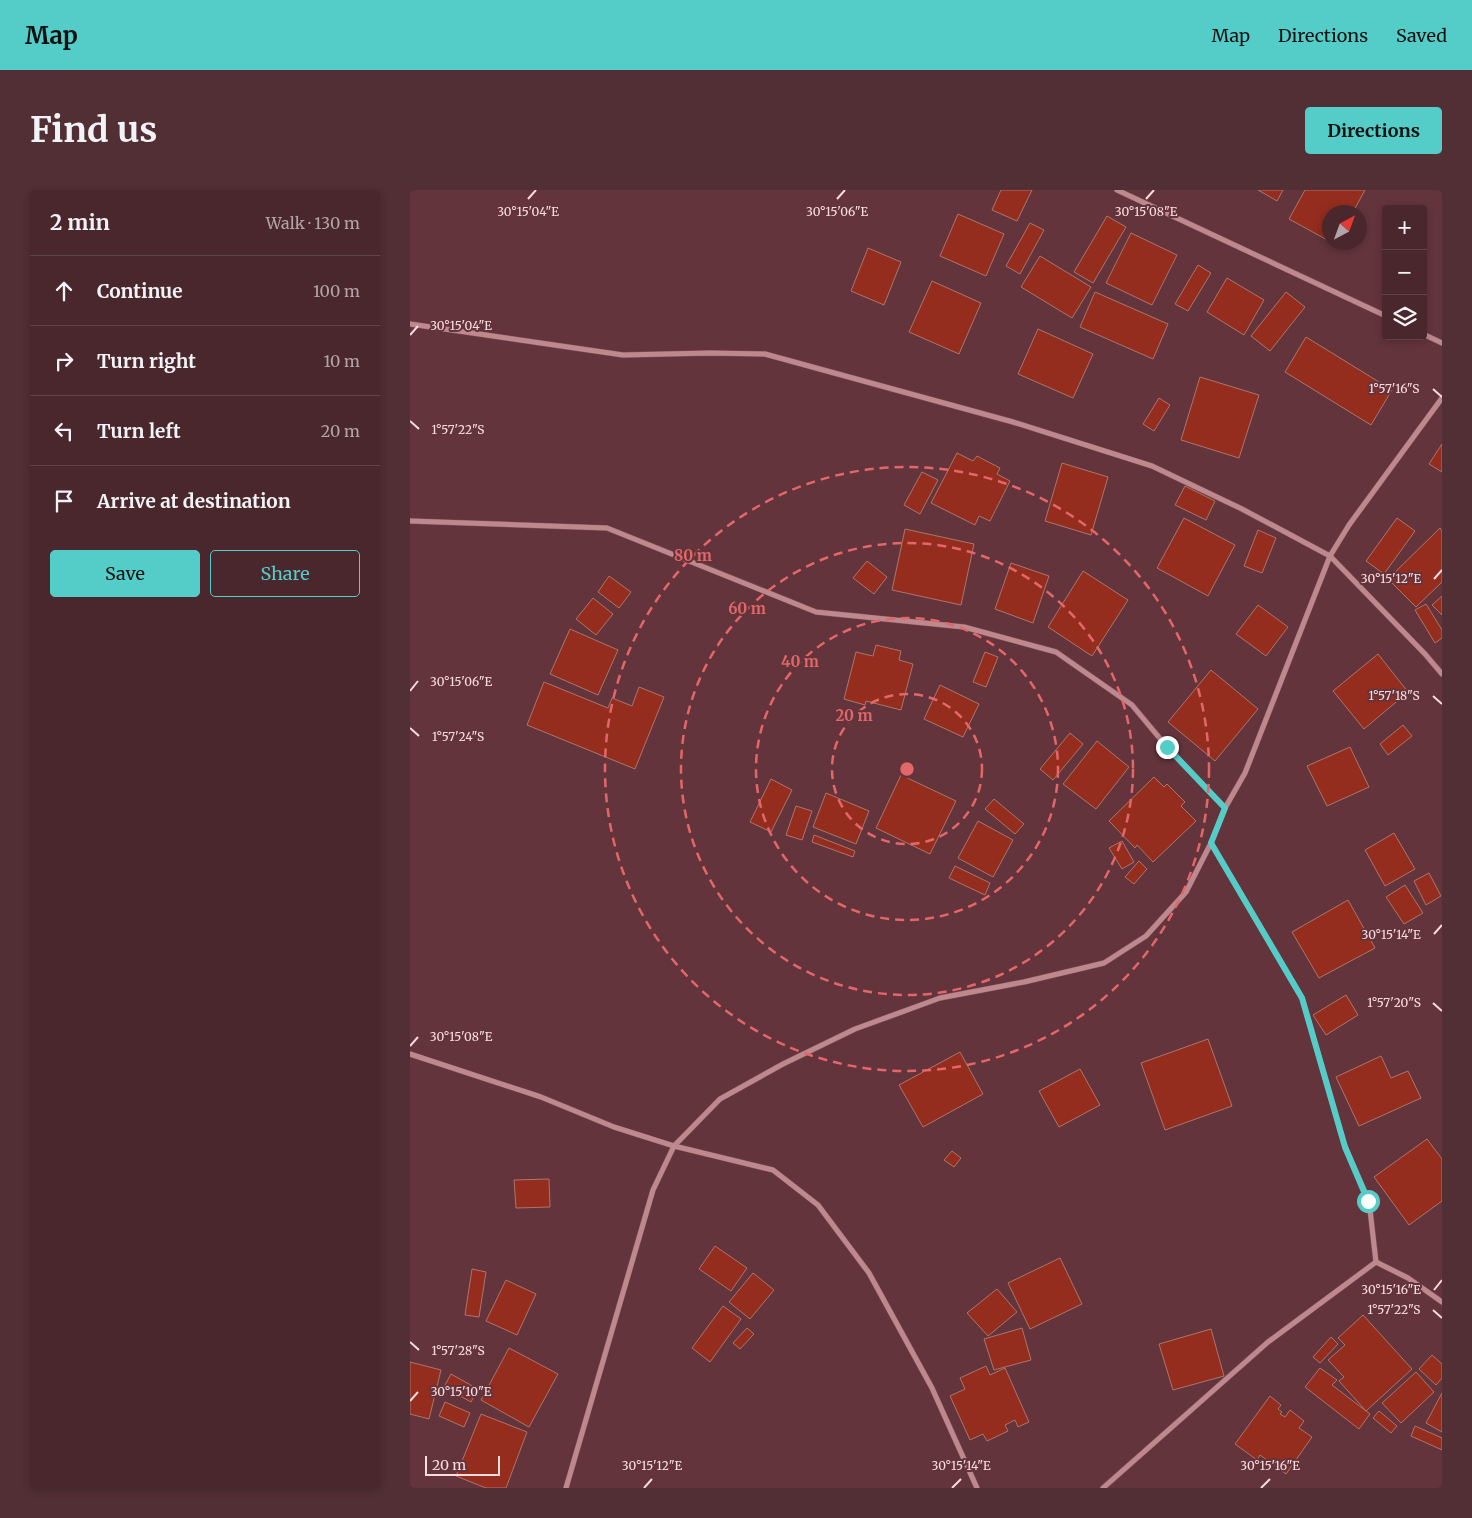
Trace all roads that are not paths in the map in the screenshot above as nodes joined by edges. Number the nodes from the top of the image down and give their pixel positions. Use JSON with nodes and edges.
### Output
{"nodes":[{"id":1,"x":1117,"y":190,"type":"edge"},
{"id":2,"x":1382,"y":314,"type":"edge"},
{"id":3,"x":410,"y":324,"type":"edge"},
{"id":4,"x":1427,"y":336,"type":"edge"},
{"id":5,"x":1442,"y":343,"type":"edge"},
{"id":6,"x":1442,"y":398,"type":"edge"},
{"id":7,"x":410,"y":521,"type":"edge"},
{"id":8,"x":1330,"y":556,"type":"junction"},
{"id":9,"x":1442,"y":674,"type":"edge"},
{"id":10,"x":1225,"y":808,"type":"junction"},
{"id":11,"x":1211,"y":843,"type":"junction"},
{"id":12,"x":410,"y":1054,"type":"edge"},
{"id":13,"x":674,"y":1146,"type":"junction"},
{"id":14,"x":1376,"y":1262,"type":"junction"},
{"id":15,"x":1442,"y":1302,"type":"edge"},
{"id":16,"x":566,"y":1488,"type":"edge"},
{"id":17,"x":977,"y":1488,"type":"edge"},
{"id":18,"x":1103,"y":1488,"type":"edge"}],
"edges":[{"from":1,"to":2,"type":"street"},
{"from":3,"to":8,"type":"street"},
{"from":4,"to":5,"type":"street"},
{"from":6,"to":8,"type":"street"},
{"from":7,"to":10,"type":"street"},
{"from":8,"to":9,"type":"street"},
{"from":8,"to":10,"type":"street"},
{"from":10,"to":11,"type":"street"},
{"from":11,"to":13,"type":"street"},
{"from":11,"to":14,"type":"street"},
{"from":12,"to":13,"type":"street"},
{"from":13,"to":16,"type":"street"},
{"from":13,"to":17,"type":"street"},
{"from":14,"to":15,"type":"street"},
{"from":14,"to":18,"type":"street"}]}
